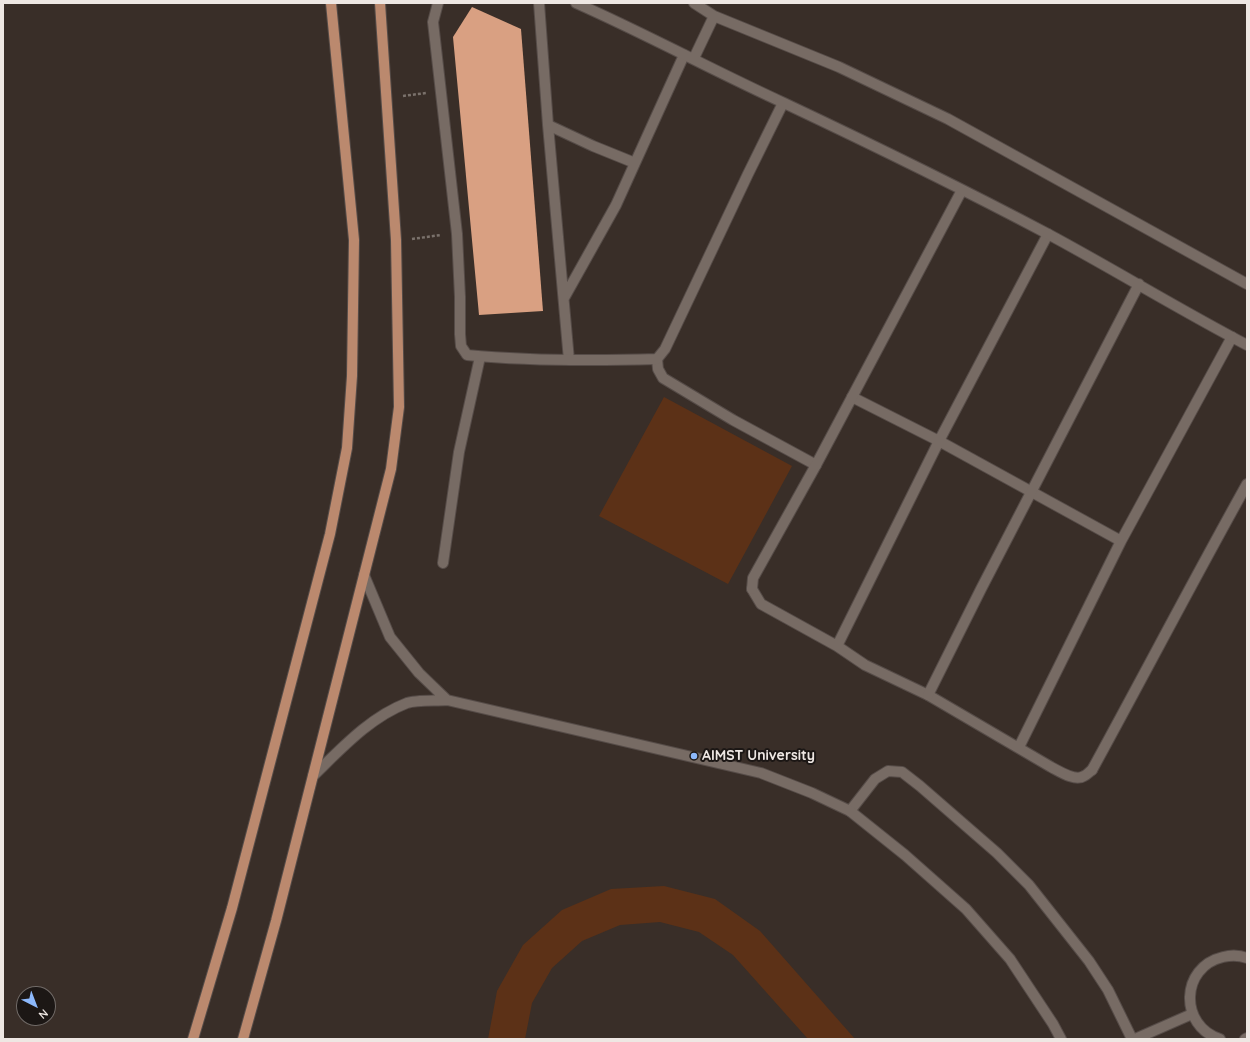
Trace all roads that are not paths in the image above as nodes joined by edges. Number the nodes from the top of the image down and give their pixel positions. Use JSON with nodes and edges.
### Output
{"nodes":[{"id":1,"x":331,"y":3,"type":"edge"},
{"id":2,"x":380,"y":3,"type":"edge"},
{"id":3,"x":438,"y":3,"type":"edge"},
{"id":4,"x":539,"y":3,"type":"edge"},
{"id":5,"x":576,"y":3,"type":"edge"},
{"id":6,"x":694,"y":3,"type":"edge"},
{"id":7,"x":714,"y":16,"type":"junction"},
{"id":8,"x":684,"y":55,"type":"junction"},
{"id":9,"x":694,"y":58,"type":"junction"},
{"id":10,"x":783,"y":103,"type":"junction"},
{"id":11,"x":548,"y":125,"type":"junction"},
{"id":12,"x":635,"y":163,"type":"junction"},
{"id":13,"x":962,"y":190,"type":"junction"},
{"id":14,"x":1048,"y":234,"type":"junction"},
{"id":15,"x":1139,"y":284,"type":"junction"},
{"id":16,"x":1247,"y":284,"type":"edge"},
{"id":17,"x":564,"y":298,"type":"junction"},
{"id":18,"x":1232,"y":337,"type":"junction"},
{"id":19,"x":1247,"y":345,"type":"edge"},
{"id":20,"x":480,"y":357,"type":"junction"},
{"id":21,"x":657,"y":359,"type":"junction"},
{"id":22,"x":569,"y":360,"type":"junction"},
{"id":23,"x":852,"y":397,"type":"junction"},
{"id":24,"x":939,"y":441,"type":"junction"},
{"id":25,"x":816,"y":465,"type":"junction"},
{"id":26,"x":1247,"y":484,"type":"edge"},
{"id":27,"x":1031,"y":492,"type":"junction"},
{"id":28,"x":1121,"y":541,"type":"junction"},
{"id":29,"x":443,"y":563,"type":"dead end"},
{"id":30,"x":364,"y":575,"type":"junction"},
{"id":31,"x":837,"y":646,"type":"junction"},
{"id":32,"x":928,"y":695,"type":"junction"},
{"id":33,"x":447,"y":700,"type":"junction"},
{"id":34,"x":1018,"y":747,"type":"junction"},
{"id":35,"x":313,"y":776,"type":"junction"},
{"id":36,"x":850,"y":811,"type":"junction"},
{"id":37,"x":1247,"y":958,"type":"edge"},
{"id":38,"x":1192,"y":1014,"type":"junction"},
{"id":39,"x":193,"y":1039,"type":"edge"},
{"id":40,"x":243,"y":1039,"type":"edge"},
{"id":41,"x":1060,"y":1039,"type":"edge"},
{"id":42,"x":1132,"y":1039,"type":"edge"},
{"id":43,"x":1136,"y":1039,"type":"edge"},
{"id":44,"x":1220,"y":1039,"type":"edge"}],
"edges":[{"from":1,"to":39,"type":"main road"},
{"from":2,"to":30,"type":"main road"},
{"from":3,"to":20,"type":"street"},
{"from":4,"to":11,"type":"street"},
{"from":5,"to":8,"type":"street"},
{"from":6,"to":7,"type":"street"},
{"from":7,"to":9,"type":"street"},
{"from":7,"to":16,"type":"street"},
{"from":8,"to":9,"type":"street"},
{"from":8,"to":12,"type":"street"},
{"from":9,"to":10,"type":"street"},
{"from":10,"to":13,"type":"street"},
{"from":10,"to":21,"type":"street"},
{"from":11,"to":12,"type":"street"},
{"from":11,"to":17,"type":"street"},
{"from":12,"to":17,"type":"street"},
{"from":13,"to":14,"type":"street"},
{"from":13,"to":23,"type":"street"},
{"from":14,"to":15,"type":"street"},
{"from":14,"to":24,"type":"street"},
{"from":15,"to":18,"type":"street"},
{"from":15,"to":27,"type":"street"},
{"from":17,"to":22,"type":"street"},
{"from":18,"to":19,"type":"street"},
{"from":18,"to":28,"type":"street"},
{"from":20,"to":22,"type":"street"},
{"from":20,"to":29,"type":"street"},
{"from":21,"to":22,"type":"street"},
{"from":21,"to":25,"type":"street"},
{"from":23,"to":24,"type":"street"},
{"from":23,"to":25,"type":"street"},
{"from":24,"to":27,"type":"street"},
{"from":24,"to":31,"type":"street"},
{"from":25,"to":31,"type":"street"},
{"from":26,"to":34,"type":"street"},
{"from":27,"to":28,"type":"street"},
{"from":27,"to":32,"type":"street"},
{"from":28,"to":34,"type":"street"},
{"from":30,"to":33,"type":"street"},
{"from":30,"to":35,"type":"main road"},
{"from":31,"to":32,"type":"street"},
{"from":32,"to":34,"type":"street"},
{"from":33,"to":35,"type":"street"},
{"from":33,"to":36,"type":"street"},
{"from":35,"to":40,"type":"main road"},
{"from":36,"to":41,"type":"street"},
{"from":36,"to":42,"type":"street"},
{"from":37,"to":38,"type":"street"},
{"from":38,"to":43,"type":"street"},
{"from":38,"to":44,"type":"street"}]}
